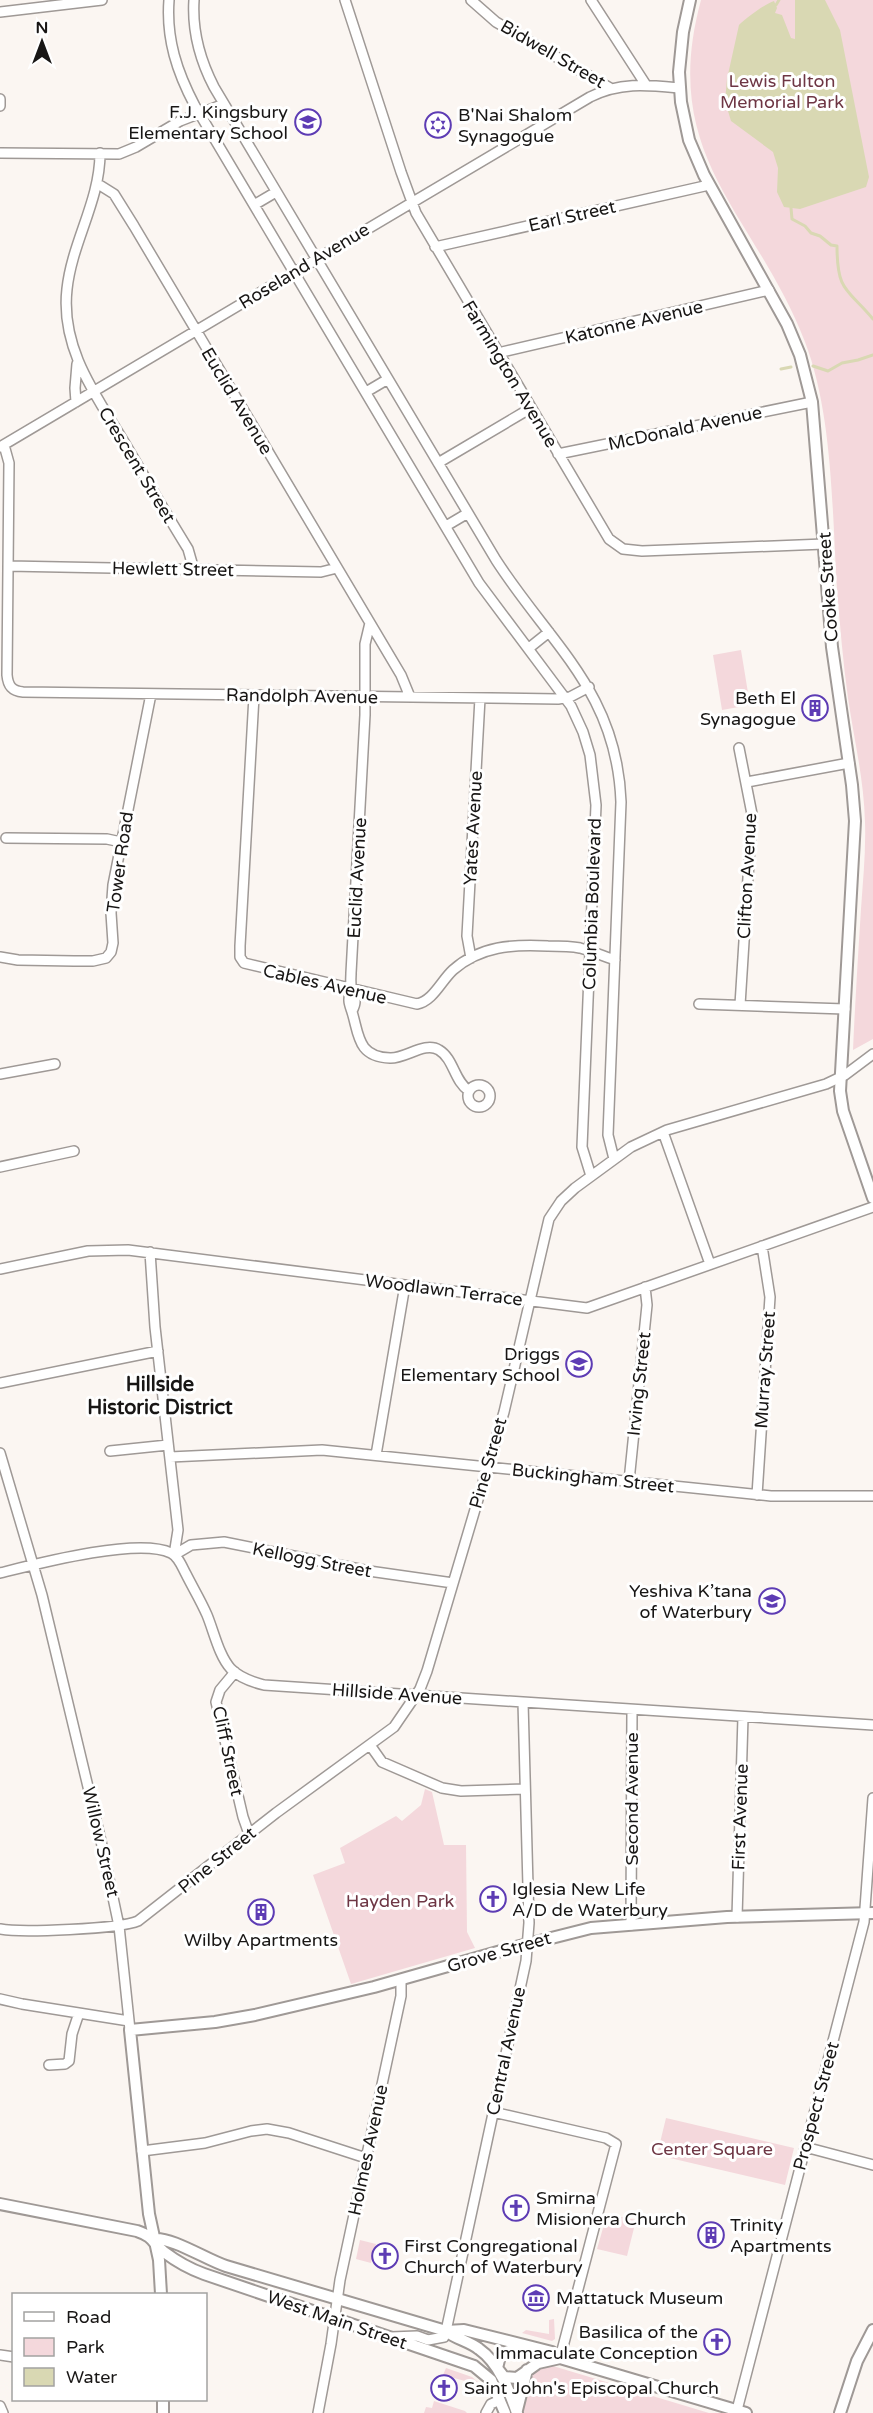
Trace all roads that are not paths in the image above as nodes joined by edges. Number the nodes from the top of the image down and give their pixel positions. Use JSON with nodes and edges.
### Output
{"nodes":[{"id":1,"x":102,"y":0,"type":"edge"},
{"id":2,"x":169,"y":0,"type":"edge"},
{"id":3,"x":194,"y":0,"type":"edge"},
{"id":4,"x":345,"y":0,"type":"edge"},
{"id":5,"x":471,"y":0,"type":"edge"},
{"id":6,"x":591,"y":0,"type":"edge"},
{"id":7,"x":690,"y":0,"type":"edge"},
{"id":8,"x":0,"y":12,"type":"edge"},
{"id":9,"x":646,"y":85,"type":"junction"},
{"id":10,"x":610,"y":88,"type":"junction"},
{"id":11,"x":679,"y":88,"type":"junction"},
{"id":12,"x":0,"y":99,"type":"edge"},
{"id":13,"x":224,"y":104,"type":"junction"},
{"id":14,"x":0,"y":106,"type":"edge"},
{"id":15,"x":200,"y":114,"type":"junction"},
{"id":16,"x":0,"y":153,"type":"edge"},
{"id":17,"x":100,"y":153,"type":"junction"},
{"id":18,"x":98,"y":184,"type":"junction"},
{"id":19,"x":709,"y":185,"type":"junction"},
{"id":20,"x":276,"y":192,"type":"junction"},
{"id":21,"x":412,"y":201,"type":"junction"},
{"id":22,"x":254,"y":205,"type":"junction"},
{"id":23,"x":435,"y":247,"type":"junction"},
{"id":24,"x":316,"y":259,"type":"junction"},
{"id":25,"x":294,"y":272,"type":"junction"},
{"id":26,"x":769,"y":290,"type":"junction"},
{"id":27,"x":196,"y":331,"type":"junction"},
{"id":28,"x":498,"y":353,"type":"junction"},
{"id":29,"x":78,"y":362,"type":"junction"},
{"id":30,"x":388,"y":378,"type":"junction"},
{"id":31,"x":93,"y":392,"type":"junction"},
{"id":32,"x":366,"y":392,"type":"junction"},
{"id":33,"x":76,"y":402,"type":"junction"},
{"id":34,"x":812,"y":402,"type":"junction"},
{"id":35,"x":531,"y":408,"type":"junction"},
{"id":36,"x":2,"y":446,"type":"edge"},
{"id":37,"x":558,"y":454,"type":"junction"},
{"id":38,"x":438,"y":463,"type":"junction"},
{"id":39,"x":468,"y":513,"type":"junction"},
{"id":40,"x":446,"y":526,"type":"junction"},
{"id":41,"x":824,"y":544,"type":"junction"},
{"id":42,"x":8,"y":566,"type":"junction"},
{"id":43,"x":337,"y":568,"type":"junction"},
{"id":44,"x":194,"y":570,"type":"junction"},
{"id":45,"x":370,"y":623,"type":"junction"},
{"id":46,"x":549,"y":632,"type":"junction"},
{"id":47,"x":529,"y":648,"type":"junction"},
{"id":48,"x":590,"y":687,"type":"junction"},
{"id":49,"x":151,"y":694,"type":"junction"},
{"id":50,"x":254,"y":696,"type":"junction"},
{"id":51,"x":364,"y":697,"type":"junction"},
{"id":52,"x":410,"y":698,"type":"junction"},
{"id":53,"x":480,"y":698,"type":"junction"},
{"id":54,"x":567,"y":698,"type":"junction"},
{"id":55,"x":739,"y":748,"type":"dead end"},
{"id":56,"x":849,"y":763,"type":"junction"},
{"id":57,"x":747,"y":782,"type":"junction"},
{"id":58,"x":6,"y":838,"type":"dead end"},
{"id":59,"x":121,"y":842,"type":"junction"},
{"id":60,"x":590,"y":952,"type":"junction"},
{"id":61,"x":0,"y":957,"type":"edge"},
{"id":62,"x":471,"y":958,"type":"junction"},
{"id":63,"x":615,"y":960,"type":"junction"},
{"id":64,"x":352,"y":990,"type":"junction"},
{"id":65,"x":699,"y":1004,"type":"dead end"},
{"id":66,"x":740,"y":1005,"type":"junction"},
{"id":67,"x":845,"y":1010,"type":"junction"},
{"id":68,"x":873,"y":1054,"type":"edge"},
{"id":69,"x":55,"y":1064,"type":"dead end"},
{"id":70,"x":0,"y":1074,"type":"edge"},
{"id":71,"x":841,"y":1077,"type":"junction"},
{"id":72,"x":469,"y":1091,"type":"dead end"},
{"id":73,"x":663,"y":1132,"type":"junction"},
{"id":74,"x":74,"y":1151,"type":"dead end"},
{"id":75,"x":614,"y":1159,"type":"junction"},
{"id":76,"x":0,"y":1167,"type":"edge"},
{"id":77,"x":591,"y":1176,"type":"junction"},
{"id":78,"x":873,"y":1198,"type":"edge"},
{"id":79,"x":873,"y":1207,"type":"edge"},
{"id":80,"x":762,"y":1246,"type":"junction"},
{"id":81,"x":150,"y":1252,"type":"junction"},
{"id":82,"x":710,"y":1264,"type":"junction"},
{"id":83,"x":0,"y":1269,"type":"edge"},
{"id":84,"x":405,"y":1285,"type":"junction"},
{"id":85,"x":645,"y":1287,"type":"junction"},
{"id":86,"x":529,"y":1301,"type":"junction"},
{"id":87,"x":158,"y":1351,"type":"junction"},
{"id":88,"x":0,"y":1383,"type":"edge"},
{"id":89,"x":168,"y":1445,"type":"junction"},
{"id":90,"x":110,"y":1451,"type":"dead end"},
{"id":91,"x":0,"y":1453,"type":"edge"},
{"id":92,"x":376,"y":1455,"type":"junction"},
{"id":93,"x":170,"y":1457,"type":"junction"},
{"id":94,"x":487,"y":1467,"type":"junction"},
{"id":95,"x":629,"y":1481,"type":"junction"},
{"id":96,"x":757,"y":1494,"type":"junction"},
{"id":97,"x":873,"y":1496,"type":"edge"},
{"id":98,"x":174,"y":1555,"type":"junction"},
{"id":99,"x":34,"y":1565,"type":"junction"},
{"id":100,"x":0,"y":1574,"type":"edge"},
{"id":101,"x":453,"y":1583,"type":"junction"},
{"id":102,"x":235,"y":1672,"type":"junction"},
{"id":103,"x":416,"y":1696,"type":"junction"},
{"id":104,"x":522,"y":1702,"type":"junction"},
{"id":105,"x":632,"y":1710,"type":"junction"},
{"id":106,"x":744,"y":1717,"type":"junction"},
{"id":107,"x":873,"y":1725,"type":"edge"},
{"id":108,"x":370,"y":1744,"type":"junction"},
{"id":109,"x":525,"y":1789,"type":"junction"},
{"id":110,"x":873,"y":1798,"type":"edge"},
{"id":111,"x":249,"y":1834,"type":"junction"},
{"id":112,"x":869,"y":1913,"type":"edge"},
{"id":113,"x":737,"y":1917,"type":"junction"},
{"id":114,"x":631,"y":1925,"type":"junction"},
{"id":115,"x":119,"y":1926,"type":"junction"},
{"id":116,"x":0,"y":1929,"type":"edge"},
{"id":117,"x":528,"y":1943,"type":"junction"},
{"id":118,"x":401,"y":1980,"type":"junction"},
{"id":119,"x":0,"y":1999,"type":"edge"},
{"id":120,"x":79,"y":2013,"type":"junction"},
{"id":121,"x":130,"y":2025,"type":"junction"},
{"id":122,"x":49,"y":2065,"type":"dead end"},
{"id":123,"x":493,"y":2112,"type":"junction"},
{"id":124,"x":805,"y":2147,"type":"junction"},
{"id":125,"x":142,"y":2151,"type":"junction"},
{"id":126,"x":366,"y":2158,"type":"junction"},
{"id":127,"x":873,"y":2165,"type":"edge"},
{"id":128,"x":0,"y":2204,"type":"edge"},
{"id":129,"x":154,"y":2239,"type":"junction"},
{"id":130,"x":161,"y":2293,"type":"edge"},
{"id":131,"x":337,"y":2298,"type":"junction"},
{"id":132,"x":335,"y":2320,"type":"junction"},
{"id":133,"x":873,"y":2330,"type":"edge"},
{"id":134,"x":446,"y":2331,"type":"junction"},
{"id":135,"x":386,"y":2337,"type":"junction"},
{"id":136,"x":538,"y":2348,"type":"junction"},
{"id":137,"x":560,"y":2358,"type":"junction"},
{"id":138,"x":527,"y":2370,"type":"junction"},
{"id":139,"x":494,"y":2374,"type":"junction"},
{"id":140,"x":500,"y":2400,"type":"junction"},
{"id":141,"x":0,"y":2406,"type":"edge"},
{"id":142,"x":741,"y":2412,"type":"edge"},
{"id":143,"x":3,"y":2413,"type":"edge"},
{"id":144,"x":318,"y":2413,"type":"edge"},
{"id":145,"x":486,"y":2413,"type":"edge"},
{"id":146,"x":505,"y":2413,"type":"edge"},
{"id":147,"x":517,"y":2413,"type":"edge"},
{"id":148,"x":840,"y":2413,"type":"edge"}],
"edges":[{"from":1,"to":8,"type":"street"},
{"from":2,"to":15,"type":"street","name":"Columbia Boulevard"},
{"from":3,"to":13,"type":"street","name":"Columbia Boulevard"},
{"from":4,"to":21,"type":"street","name":"Farmington Avenue"},
{"from":5,"to":10,"type":"street","name":"Bidwell Street"},
{"from":6,"to":9,"type":"street"},
{"from":7,"to":11,"type":"main road","name":"Cooke Street"},
{"from":9,"to":10,"type":"street","name":"Bidwell Street"},
{"from":9,"to":11,"type":"street","name":"Bidwell Street"},
{"from":10,"to":21,"type":"street","name":"Roseland Avenue"},
{"from":11,"to":19,"type":"main road","name":"Cooke Street"},
{"from":12,"to":14,"type":"street"},
{"from":13,"to":15,"type":"street"},
{"from":13,"to":20,"type":"street","name":"Columbia Boulevard"},
{"from":15,"to":17,"type":"street"},
{"from":15,"to":22,"type":"street","name":"Columbia Boulevard"},
{"from":16,"to":17,"type":"street"},
{"from":17,"to":18,"type":"street","name":"Crescent Street"},
{"from":18,"to":27,"type":"street","name":"Euclid Avenue"},
{"from":18,"to":29,"type":"street","name":"Crescent Street"},
{"from":19,"to":23,"type":"street","name":"Earl Street"},
{"from":19,"to":26,"type":"main road","name":"Cooke Street"},
{"from":20,"to":22,"type":"street"},
{"from":20,"to":24,"type":"street","name":"Columbia Boulevard"},
{"from":21,"to":23,"type":"street","name":"Farmington Avenue"},
{"from":21,"to":24,"type":"street","name":"Roseland Avenue"},
{"from":22,"to":25,"type":"street","name":"Columbia Boulevard"},
{"from":23,"to":28,"type":"street","name":"Farmington Avenue"},
{"from":24,"to":25,"type":"street","name":"Roseland Avenue"},
{"from":24,"to":30,"type":"street","name":"Columbia Boulevard"},
{"from":25,"to":27,"type":"street","name":"Roseland Avenue"},
{"from":25,"to":32,"type":"street","name":"Columbia Boulevard"},
{"from":26,"to":28,"type":"street","name":"Katonne Avenue"},
{"from":26,"to":34,"type":"main road","name":"Cooke Street"},
{"from":27,"to":31,"type":"street","name":"Roseland Avenue"},
{"from":27,"to":43,"type":"street","name":"Euclid Avenue"},
{"from":28,"to":35,"type":"street","name":"Farmington Avenue"},
{"from":29,"to":31,"type":"street","name":"Crescent Street"},
{"from":29,"to":33,"type":"street","name":"Crescent Street"},
{"from":30,"to":32,"type":"street"},
{"from":30,"to":38,"type":"street","name":"Columbia Boulevard"},
{"from":31,"to":33,"type":"street","name":"Roseland Avenue"},
{"from":31,"to":44,"type":"street","name":"Crescent Street"},
{"from":32,"to":40,"type":"street","name":"Columbia Boulevard"},
{"from":33,"to":36,"type":"street","name":"Roseland Avenue"},
{"from":34,"to":37,"type":"street","name":"McDonald Avenue"},
{"from":34,"to":41,"type":"main road","name":"Cooke Street"},
{"from":35,"to":37,"type":"street","name":"Farmington Avenue"},
{"from":35,"to":38,"type":"street"},
{"from":36,"to":42,"type":"street"},
{"from":37,"to":41,"type":"street","name":"Farmington Avenue"},
{"from":38,"to":39,"type":"street","name":"Columbia Boulevard"},
{"from":39,"to":40,"type":"street"},
{"from":39,"to":46,"type":"street","name":"Columbia Boulevard"},
{"from":40,"to":47,"type":"street","name":"Columbia Boulevard"},
{"from":41,"to":56,"type":"main road","name":"Cooke Street"},
{"from":42,"to":44,"type":"street","name":"Hewlett Street"},
{"from":42,"to":49,"type":"street","name":"Randolph Avenue"},
{"from":43,"to":44,"type":"street","name":"Hewlett Street"},
{"from":43,"to":45,"type":"street","name":"Euclid Avenue"},
{"from":45,"to":51,"type":"street","name":"Euclid Avenue"},
{"from":45,"to":52,"type":"street","name":"Euclid Avenue"},
{"from":46,"to":47,"type":"street"},
{"from":46,"to":48,"type":"street","name":"Columbia Boulevard"},
{"from":47,"to":54,"type":"street","name":"Columbia Boulevard"},
{"from":48,"to":54,"type":"street","name":"Randolph Avenue"},
{"from":48,"to":63,"type":"street","name":"Columbia Boulevard"},
{"from":49,"to":50,"type":"street","name":"Randolph Avenue"},
{"from":49,"to":59,"type":"street","name":"Tower Road"},
{"from":50,"to":51,"type":"street","name":"Randolph Avenue"},
{"from":50,"to":64,"type":"street","name":"Cables Avenue"},
{"from":51,"to":52,"type":"street","name":"Randolph Avenue"},
{"from":51,"to":64,"type":"street","name":"Euclid Avenue"},
{"from":52,"to":53,"type":"street","name":"Randolph Avenue"},
{"from":53,"to":54,"type":"street","name":"Randolph Avenue"},
{"from":53,"to":62,"type":"street","name":"Yates Avenue"},
{"from":54,"to":60,"type":"street","name":"Columbia Boulevard"},
{"from":55,"to":57,"type":"street","name":"Clifton Avenue"},
{"from":56,"to":57,"type":"street"},
{"from":56,"to":67,"type":"main road","name":"Cooke Street"},
{"from":57,"to":66,"type":"street","name":"Clifton Avenue"},
{"from":58,"to":59,"type":"street"},
{"from":59,"to":61,"type":"street","name":"Tower Road"},
{"from":60,"to":62,"type":"street","name":"Cables Avenue"},
{"from":60,"to":63,"type":"street","name":"Cables Avenue"},
{"from":60,"to":77,"type":"street","name":"Columbia Boulevard"},
{"from":62,"to":64,"type":"street","name":"Cables Avenue"},
{"from":63,"to":75,"type":"street","name":"Columbia Boulevard"},
{"from":64,"to":72,"type":"street","name":"Euclid Avenue"},
{"from":65,"to":66,"type":"street"},
{"from":66,"to":67,"type":"street"},
{"from":67,"to":71,"type":"main road","name":"Cooke Street"},
{"from":68,"to":71,"type":"street","name":"Pine Street"},
{"from":69,"to":70,"type":"street"},
{"from":71,"to":73,"type":"street","name":"Pine Street"},
{"from":71,"to":78,"type":"main road","name":"Cooke Street"},
{"from":73,"to":75,"type":"street","name":"Pine Street"},
{"from":73,"to":82,"type":"street"},
{"from":74,"to":76,"type":"street"},
{"from":75,"to":77,"type":"street","name":"Pine Street"},
{"from":77,"to":86,"type":"street","name":"Pine Street"},
{"from":79,"to":80,"type":"street","name":"Woodlawn Terrace"},
{"from":80,"to":82,"type":"street","name":"Woodlawn Terrace"},
{"from":80,"to":96,"type":"street","name":"Murray Street"},
{"from":81,"to":83,"type":"street","name":"Woodlawn Terrace"},
{"from":81,"to":84,"type":"street","name":"Woodlawn Terrace"},
{"from":81,"to":87,"type":"street"},
{"from":82,"to":85,"type":"street","name":"Woodlawn Terrace"},
{"from":84,"to":86,"type":"street","name":"Woodlawn Terrace"},
{"from":84,"to":92,"type":"street"},
{"from":85,"to":86,"type":"street","name":"Woodlawn Terrace"},
{"from":85,"to":95,"type":"street","name":"Irving Street"},
{"from":86,"to":94,"type":"street","name":"Pine Street"},
{"from":87,"to":88,"type":"street"},
{"from":87,"to":89,"type":"street"},
{"from":89,"to":90,"type":"street"},
{"from":89,"to":93,"type":"street"},
{"from":91,"to":99,"type":"street","name":"Willow Street"},
{"from":92,"to":93,"type":"street","name":"Buckingham Street"},
{"from":92,"to":94,"type":"street","name":"Buckingham Street"},
{"from":93,"to":98,"type":"street"},
{"from":94,"to":95,"type":"street","name":"Buckingham Street"},
{"from":94,"to":101,"type":"street","name":"Pine Street"},
{"from":95,"to":96,"type":"street","name":"Buckingham Street"},
{"from":96,"to":97,"type":"street","name":"Buckingham Street"},
{"from":98,"to":99,"type":"street"},
{"from":98,"to":101,"type":"street","name":"Kellogg Street"},
{"from":98,"to":102,"type":"street"},
{"from":99,"to":100,"type":"street"},
{"from":99,"to":115,"type":"street","name":"Willow Street"},
{"from":101,"to":103,"type":"street","name":"Pine Street"},
{"from":102,"to":103,"type":"street","name":"Hillside Avenue"},
{"from":102,"to":111,"type":"street","name":"Cliff Street"},
{"from":103,"to":104,"type":"street","name":"Hillside Avenue"},
{"from":103,"to":108,"type":"street","name":"Pine Street"},
{"from":104,"to":105,"type":"street","name":"Hillside Avenue"},
{"from":104,"to":109,"type":"street","name":"Central Avenue"},
{"from":105,"to":106,"type":"street","name":"Hillside Avenue"},
{"from":105,"to":114,"type":"street","name":"Second Avenue"},
{"from":106,"to":107,"type":"street","name":"Hillside Avenue"},
{"from":106,"to":113,"type":"street","name":"First Avenue"},
{"from":108,"to":109,"type":"street"},
{"from":108,"to":111,"type":"street","name":"Pine Street"},
{"from":109,"to":117,"type":"street","name":"Central Avenue"},
{"from":110,"to":112,"type":"street","name":"Prospect Street"},
{"from":111,"to":115,"type":"street","name":"Pine Street"},
{"from":112,"to":113,"type":"main road","name":"Grove Street"},
{"from":112,"to":124,"type":"street","name":"Prospect Street"},
{"from":113,"to":114,"type":"main road","name":"Grove Street"},
{"from":114,"to":117,"type":"main road","name":"Grove Street"},
{"from":115,"to":116,"type":"street","name":"Pine Street"},
{"from":115,"to":121,"type":"street","name":"Willow Street"},
{"from":117,"to":118,"type":"main road","name":"Grove Street"},
{"from":117,"to":123,"type":"street","name":"Central Avenue"},
{"from":118,"to":121,"type":"main road","name":"Grove Street"},
{"from":118,"to":126,"type":"street","name":"Holmes Avenue"},
{"from":119,"to":120,"type":"street"},
{"from":120,"to":121,"type":"street"},
{"from":120,"to":122,"type":"street"},
{"from":121,"to":125,"type":"main road","name":"Willow Street"},
{"from":123,"to":134,"type":"street","name":"Central Avenue"},
{"from":123,"to":137,"type":"street"},
{"from":124,"to":127,"type":"street"},
{"from":124,"to":142,"type":"street","name":"Prospect Street"},
{"from":125,"to":126,"type":"street"},
{"from":125,"to":129,"type":"main road","name":"Willow Street"},
{"from":126,"to":131,"type":"street","name":"Holmes Avenue"},
{"from":128,"to":129,"type":"main road","name":"West Main Street"},
{"from":129,"to":130,"type":"main road","name":"Willow Street"},
{"from":129,"to":131,"type":"main road","name":"West Main Street"},
{"from":129,"to":132,"type":"main road","name":"West Main Street"},
{"from":131,"to":132,"type":"street","name":"Holmes Avenue"},
{"from":131,"to":134,"type":"main road","name":"West Main Street"},
{"from":132,"to":135,"type":"main road","name":"West Main Street"},
{"from":132,"to":144,"type":"street","name":"Holmes Avenue"},
{"from":133,"to":148,"type":"main road"},
{"from":134,"to":135,"type":"street"},
{"from":134,"to":136,"type":"main road","name":"West Main Street"},
{"from":134,"to":139,"type":"main road","name":"West Main Street"},
{"from":135,"to":139,"type":"main road","name":"West Main Street"},
{"from":136,"to":137,"type":"main road","name":"West Main Street"},
{"from":136,"to":139,"type":"main road"},
{"from":137,"to":138,"type":"main road"},
{"from":137,"to":142,"type":"main road","name":"West Main Street"},
{"from":138,"to":139,"type":"main road"},
{"from":138,"to":147,"type":"main road"},
{"from":139,"to":140,"type":"main road","name":"West Main Street"},
{"from":139,"to":147,"type":"main road","name":"West Main Street"},
{"from":140,"to":145,"type":"street"},
{"from":140,"to":146,"type":"main road","name":"West Main Street"},
{"from":141,"to":143,"type":"street"}]}
